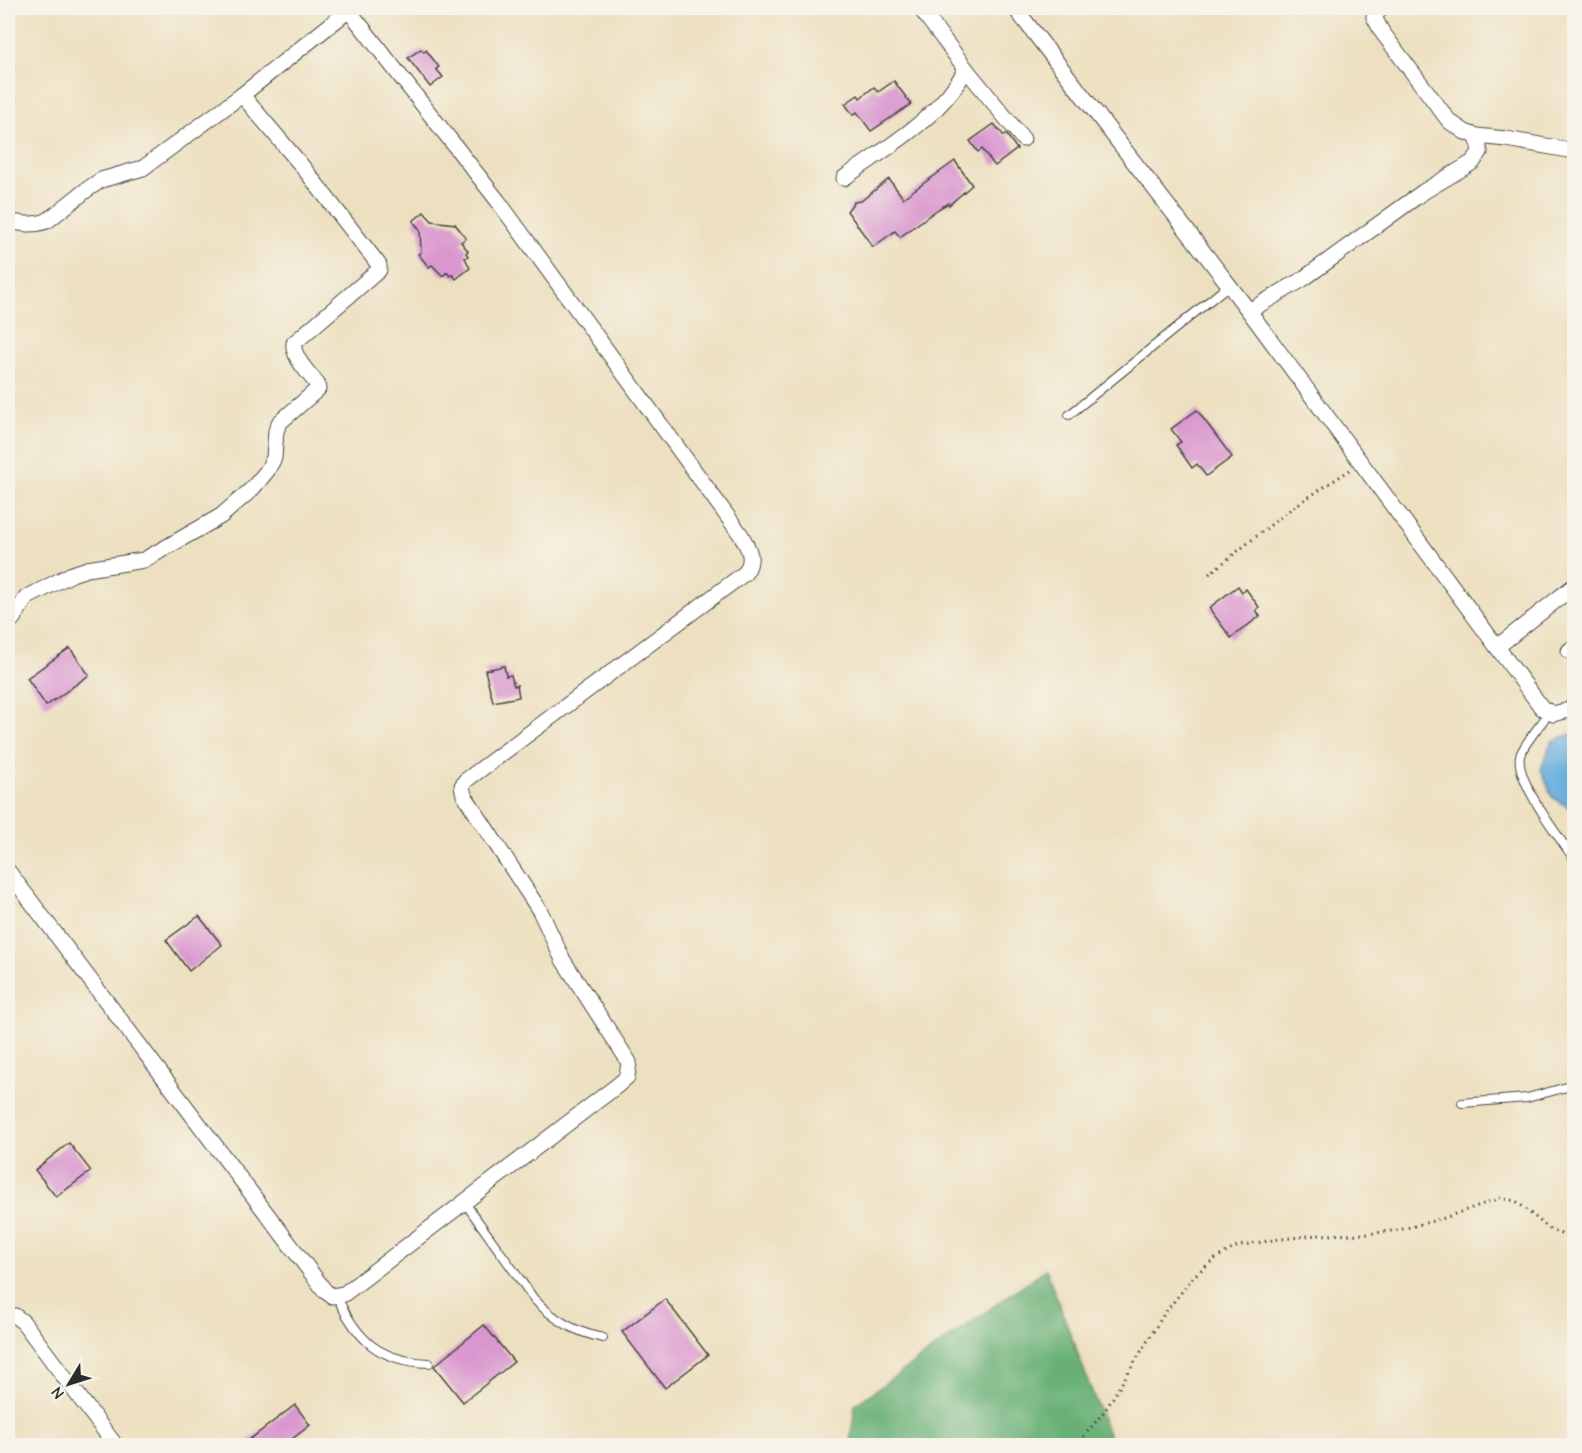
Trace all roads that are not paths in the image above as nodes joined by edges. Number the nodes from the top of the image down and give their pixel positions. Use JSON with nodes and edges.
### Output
{"nodes":[{"id":1,"x":920,"y":8,"type":"edge"},
{"id":2,"x":1016,"y":8,"type":"edge"},
{"id":3,"x":1380,"y":8,"type":"edge"},
{"id":4,"x":348,"y":9,"type":"edge"},
{"id":5,"x":966,"y":69,"type":"junction"},
{"id":6,"x":242,"y":95,"type":"junction"},
{"id":7,"x":1477,"y":136,"type":"junction"},
{"id":8,"x":1023,"y":139,"type":"dead end"},
{"id":9,"x":1575,"y":151,"type":"edge"},
{"id":10,"x":844,"y":178,"type":"dead end"},
{"id":11,"x":8,"y":221,"type":"edge"},
{"id":12,"x":1229,"y":285,"type":"junction"},
{"id":13,"x":1249,"y":311,"type":"junction"},
{"id":14,"x":1069,"y":415,"type":"dead end"},
{"id":15,"x":1575,"y":586,"type":"edge"},
{"id":16,"x":8,"y":624,"type":"edge"},
{"id":17,"x":1497,"y":647,"type":"junction"},
{"id":18,"x":1575,"y":706,"type":"edge"},
{"id":19,"x":1549,"y":713,"type":"junction"},
{"id":20,"x":1575,"y":859,"type":"edge"},
{"id":21,"x":8,"y":871,"type":"edge"},
{"id":22,"x":1575,"y":1085,"type":"edge"},
{"id":23,"x":1462,"y":1103,"type":"dead end"},
{"id":24,"x":465,"y":1203,"type":"junction"},
{"id":25,"x":337,"y":1297,"type":"junction"},
{"id":26,"x":8,"y":1315,"type":"edge"},
{"id":27,"x":603,"y":1338,"type":"dead end"},
{"id":28,"x":429,"y":1363,"type":"dead end"},
{"id":29,"x":116,"y":1446,"type":"edge"}],
"edges":[{"from":1,"to":5,"type":"street"},
{"from":2,"to":12,"type":"street"},
{"from":3,"to":7,"type":"street"},
{"from":4,"to":6,"type":"street"},
{"from":4,"to":24,"type":"street"},
{"from":5,"to":8,"type":"street"},
{"from":5,"to":10,"type":"street"},
{"from":6,"to":11,"type":"street"},
{"from":6,"to":16,"type":"street"},
{"from":7,"to":9,"type":"street"},
{"from":7,"to":13,"type":"street"},
{"from":12,"to":13,"type":"street"},
{"from":12,"to":14,"type":"lane"},
{"from":13,"to":17,"type":"street"},
{"from":15,"to":17,"type":"street"},
{"from":17,"to":19,"type":"street"},
{"from":18,"to":19,"type":"street"},
{"from":19,"to":20,"type":"lane"},
{"from":21,"to":25,"type":"street"},
{"from":22,"to":23,"type":"lane"},
{"from":24,"to":25,"type":"street"},
{"from":24,"to":27,"type":"lane"},
{"from":25,"to":28,"type":"lane"},
{"from":26,"to":29,"type":"street"}]}
